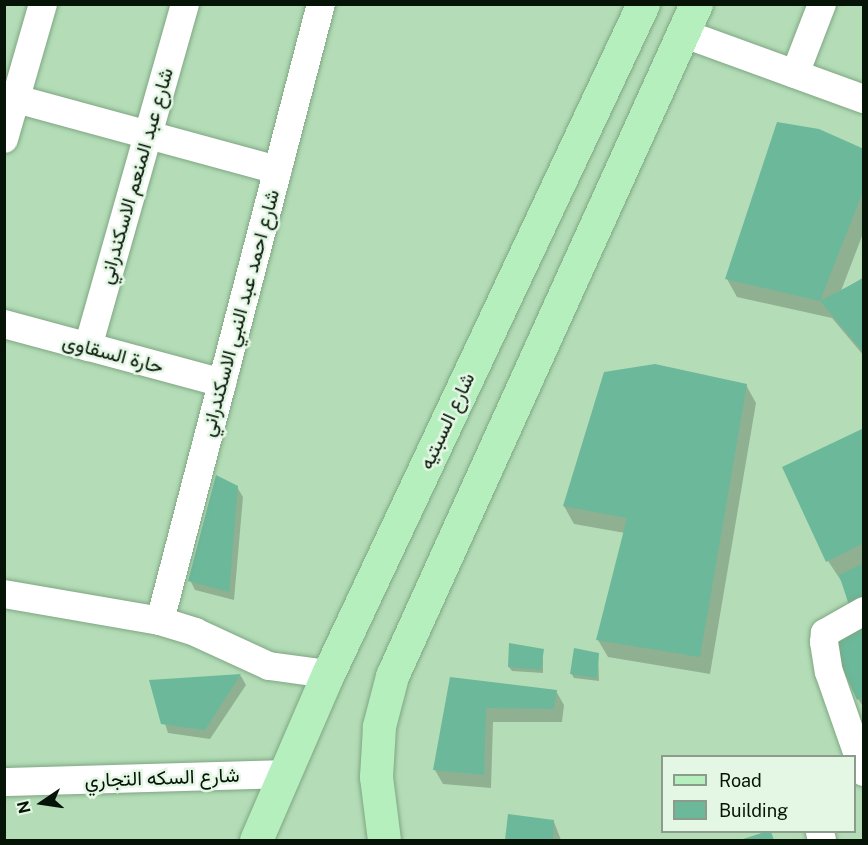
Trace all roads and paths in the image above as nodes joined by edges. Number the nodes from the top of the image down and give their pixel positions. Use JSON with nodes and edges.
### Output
{"nodes":[{"id":1,"x":43,"y":4,"type":"edge"},
{"id":2,"x":185,"y":4,"type":"edge"},
{"id":3,"x":321,"y":4,"type":"edge"},
{"id":4,"x":643,"y":4,"type":"edge"},
{"id":5,"x":822,"y":4,"type":"edge"},
{"id":6,"x":690,"y":19,"type":"edge"},
{"id":7,"x":795,"y":74,"type":"junction"},
{"id":8,"x":16,"y":99,"type":"junction"},
{"id":9,"x":864,"y":99,"type":"edge"},
{"id":10,"x":147,"y":134,"type":"junction"},
{"id":11,"x":4,"y":139,"type":"edge"},
{"id":12,"x":278,"y":170,"type":"junction"},
{"id":13,"x":4,"y":324,"type":"edge"},
{"id":14,"x":88,"y":347,"type":"junction"},
{"id":15,"x":222,"y":383,"type":"junction"},
{"id":16,"x":4,"y":594,"type":"edge"},
{"id":17,"x":864,"y":611,"type":"edge"},
{"id":18,"x":160,"y":621,"type":"junction"},
{"id":19,"x":328,"y":674,"type":"junction"},
{"id":20,"x":864,"y":772,"type":"edge"},
{"id":21,"x":283,"y":774,"type":"junction"},
{"id":22,"x":4,"y":782,"type":"edge"},
{"id":23,"x":256,"y":840,"type":"edge"},
{"id":24,"x":384,"y":840,"type":"edge"}],
"edges":[{"from":1,"to":8,"type":"street"},
{"from":2,"to":10,"type":"street","name":"شارع عبد المنعم الاسكندراني"},
{"from":3,"to":12,"type":"street","name":"شارع احمد عبد النبي الاسكندراني"},
{"from":4,"to":19,"type":"main road","name":"شارع السبتيه"},
{"from":5,"to":7,"type":"street"},
{"from":6,"to":7,"type":"street"},
{"from":6,"to":24,"type":"main road"},
{"from":7,"to":9,"type":"street"},
{"from":8,"to":10,"type":"street"},
{"from":8,"to":11,"type":"street"},
{"from":10,"to":12,"type":"street"},
{"from":10,"to":14,"type":"street","name":"شارع عبد المنعم الاسكندراني"},
{"from":12,"to":15,"type":"street","name":"شارع احمد عبد النبي الاسكندراني"},
{"from":13,"to":14,"type":"street","name":"حارة السقاوى"},
{"from":14,"to":15,"type":"street","name":"حارة السقاوى"},
{"from":15,"to":18,"type":"street","name":"شارع احمد عبد النبي الاسكندراني"},
{"from":16,"to":18,"type":"street"},
{"from":17,"to":20,"type":"street"},
{"from":18,"to":19,"type":"street"},
{"from":19,"to":21,"type":"main road","name":"شارع السبتيه"},
{"from":21,"to":22,"type":"street","name":"شارع السكه التجاري"},
{"from":21,"to":23,"type":"main road","name":"شارع السبتيه"}]}
